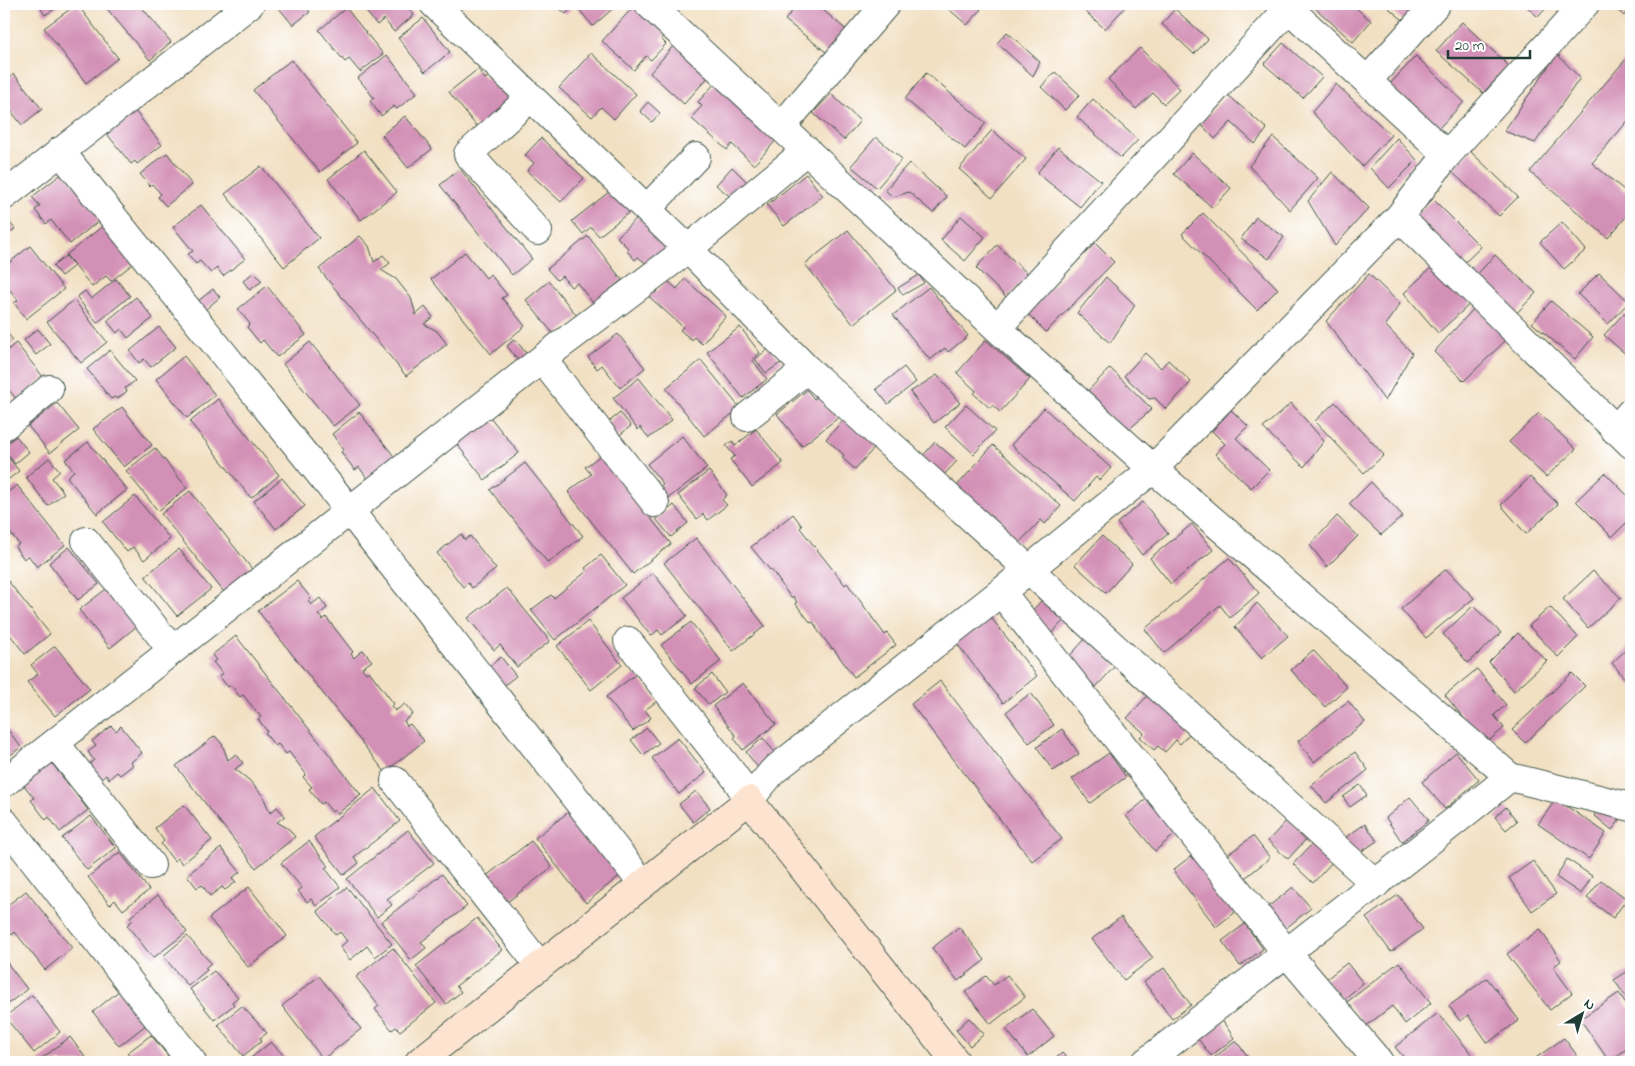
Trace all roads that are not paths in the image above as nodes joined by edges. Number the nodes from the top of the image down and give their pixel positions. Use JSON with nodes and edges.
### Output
{"nodes":[{"id":1,"x":250,"y":4,"type":"edge"},
{"id":2,"x":434,"y":4,"type":"edge"},
{"id":3,"x":650,"y":4,"type":"edge"},
{"id":4,"x":886,"y":4,"type":"edge"},
{"id":5,"x":1436,"y":4,"type":"edge"},
{"id":6,"x":1585,"y":4,"type":"edge"},
{"id":7,"x":1287,"y":6,"type":"edge"},
{"id":8,"x":1367,"y":81,"type":"junction"},
{"id":9,"x":531,"y":97,"type":"junction"},
{"id":10,"x":782,"y":126,"type":"junction"},
{"id":11,"x":807,"y":150,"type":"junction"},
{"id":12,"x":60,"y":151,"type":"junction"},
{"id":13,"x":1447,"y":155,"type":"junction"},
{"id":14,"x":696,"y":157,"type":"dead end"},
{"id":15,"x":4,"y":196,"type":"edge"},
{"id":16,"x":647,"y":209,"type":"junction"},
{"id":17,"x":1399,"y":217,"type":"junction"},
{"id":18,"x":538,"y":231,"type":"dead end"},
{"id":19,"x":688,"y":249,"type":"junction"},
{"id":20,"x":997,"y":328,"type":"junction"},
{"id":21,"x":542,"y":359,"type":"junction"},
{"id":22,"x":807,"y":369,"type":"junction"},
{"id":23,"x":49,"y":389,"type":"dead end"},
{"id":24,"x":747,"y":417,"type":"dead end"},
{"id":25,"x":4,"y":426,"type":"edge"},
{"id":26,"x":1626,"y":429,"type":"edge"},
{"id":27,"x":1153,"y":469,"type":"junction"},
{"id":28,"x":655,"y":502,"type":"dead end"},
{"id":29,"x":349,"y":510,"type":"junction"},
{"id":30,"x":86,"y":541,"type":"dead end"},
{"id":31,"x":1030,"y":569,"type":"junction"},
{"id":32,"x":1001,"y":592,"type":"junction"},
{"id":33,"x":628,"y":641,"type":"dead end"},
{"id":34,"x":172,"y":650,"type":"junction"},
{"id":35,"x":55,"y":743,"type":"junction"},
{"id":36,"x":1510,"y":777,"type":"junction"},
{"id":37,"x":395,"y":781,"type":"dead end"},
{"id":38,"x":4,"y":783,"type":"edge"},
{"id":39,"x":749,"y":800,"type":"junction"},
{"id":40,"x":1631,"y":807,"type":"edge"},
{"id":41,"x":4,"y":822,"type":"edge"},
{"id":42,"x":151,"y":865,"type":"dead end"},
{"id":43,"x":643,"y":884,"type":"junction"},
{"id":44,"x":1376,"y":884,"type":"junction"},
{"id":45,"x":1286,"y":952,"type":"junction"},
{"id":46,"x":540,"y":966,"type":"junction"},
{"id":47,"x":192,"y":1062,"type":"edge"},
{"id":48,"x":419,"y":1062,"type":"edge"},
{"id":49,"x":956,"y":1062,"type":"edge"},
{"id":50,"x":1146,"y":1062,"type":"edge"},
{"id":51,"x":1379,"y":1062,"type":"edge"}],
"edges":[{"from":1,"to":12,"type":"street"},
{"from":2,"to":9,"type":"street"},
{"from":3,"to":10,"type":"street"},
{"from":4,"to":10,"type":"street"},
{"from":5,"to":8,"type":"street"},
{"from":6,"to":13,"type":"street"},
{"from":7,"to":8,"type":"street"},
{"from":7,"to":20,"type":"street"},
{"from":8,"to":13,"type":"street"},
{"from":9,"to":16,"type":"street"},
{"from":9,"to":18,"type":"street"},
{"from":10,"to":11,"type":"street"},
{"from":11,"to":19,"type":"street"},
{"from":11,"to":20,"type":"street"},
{"from":12,"to":15,"type":"street"},
{"from":12,"to":29,"type":"street"},
{"from":13,"to":17,"type":"street"},
{"from":14,"to":16,"type":"street"},
{"from":16,"to":19,"type":"street"},
{"from":17,"to":26,"type":"street"},
{"from":17,"to":27,"type":"street"},
{"from":19,"to":21,"type":"street"},
{"from":19,"to":22,"type":"street"},
{"from":20,"to":27,"type":"street"},
{"from":21,"to":28,"type":"street"},
{"from":21,"to":29,"type":"street"},
{"from":22,"to":24,"type":"street"},
{"from":22,"to":31,"type":"street"},
{"from":23,"to":25,"type":"street"},
{"from":27,"to":31,"type":"street"},
{"from":27,"to":36,"type":"street"},
{"from":29,"to":34,"type":"street"},
{"from":29,"to":43,"type":"street"},
{"from":30,"to":34,"type":"street"},
{"from":31,"to":32,"type":"street"},
{"from":31,"to":44,"type":"street"},
{"from":32,"to":39,"type":"street"},
{"from":32,"to":45,"type":"street"},
{"from":33,"to":39,"type":"street"},
{"from":34,"to":35,"type":"street"},
{"from":35,"to":38,"type":"street"},
{"from":35,"to":42,"type":"street"},
{"from":36,"to":40,"type":"street"},
{"from":36,"to":44,"type":"street"},
{"from":37,"to":46,"type":"street"},
{"from":39,"to":43,"type":"street"},
{"from":39,"to":49,"type":"street"},
{"from":41,"to":47,"type":"street"},
{"from":43,"to":46,"type":"street"},
{"from":44,"to":45,"type":"street"},
{"from":45,"to":50,"type":"street"},
{"from":45,"to":51,"type":"street"},
{"from":46,"to":48,"type":"street"}]}
